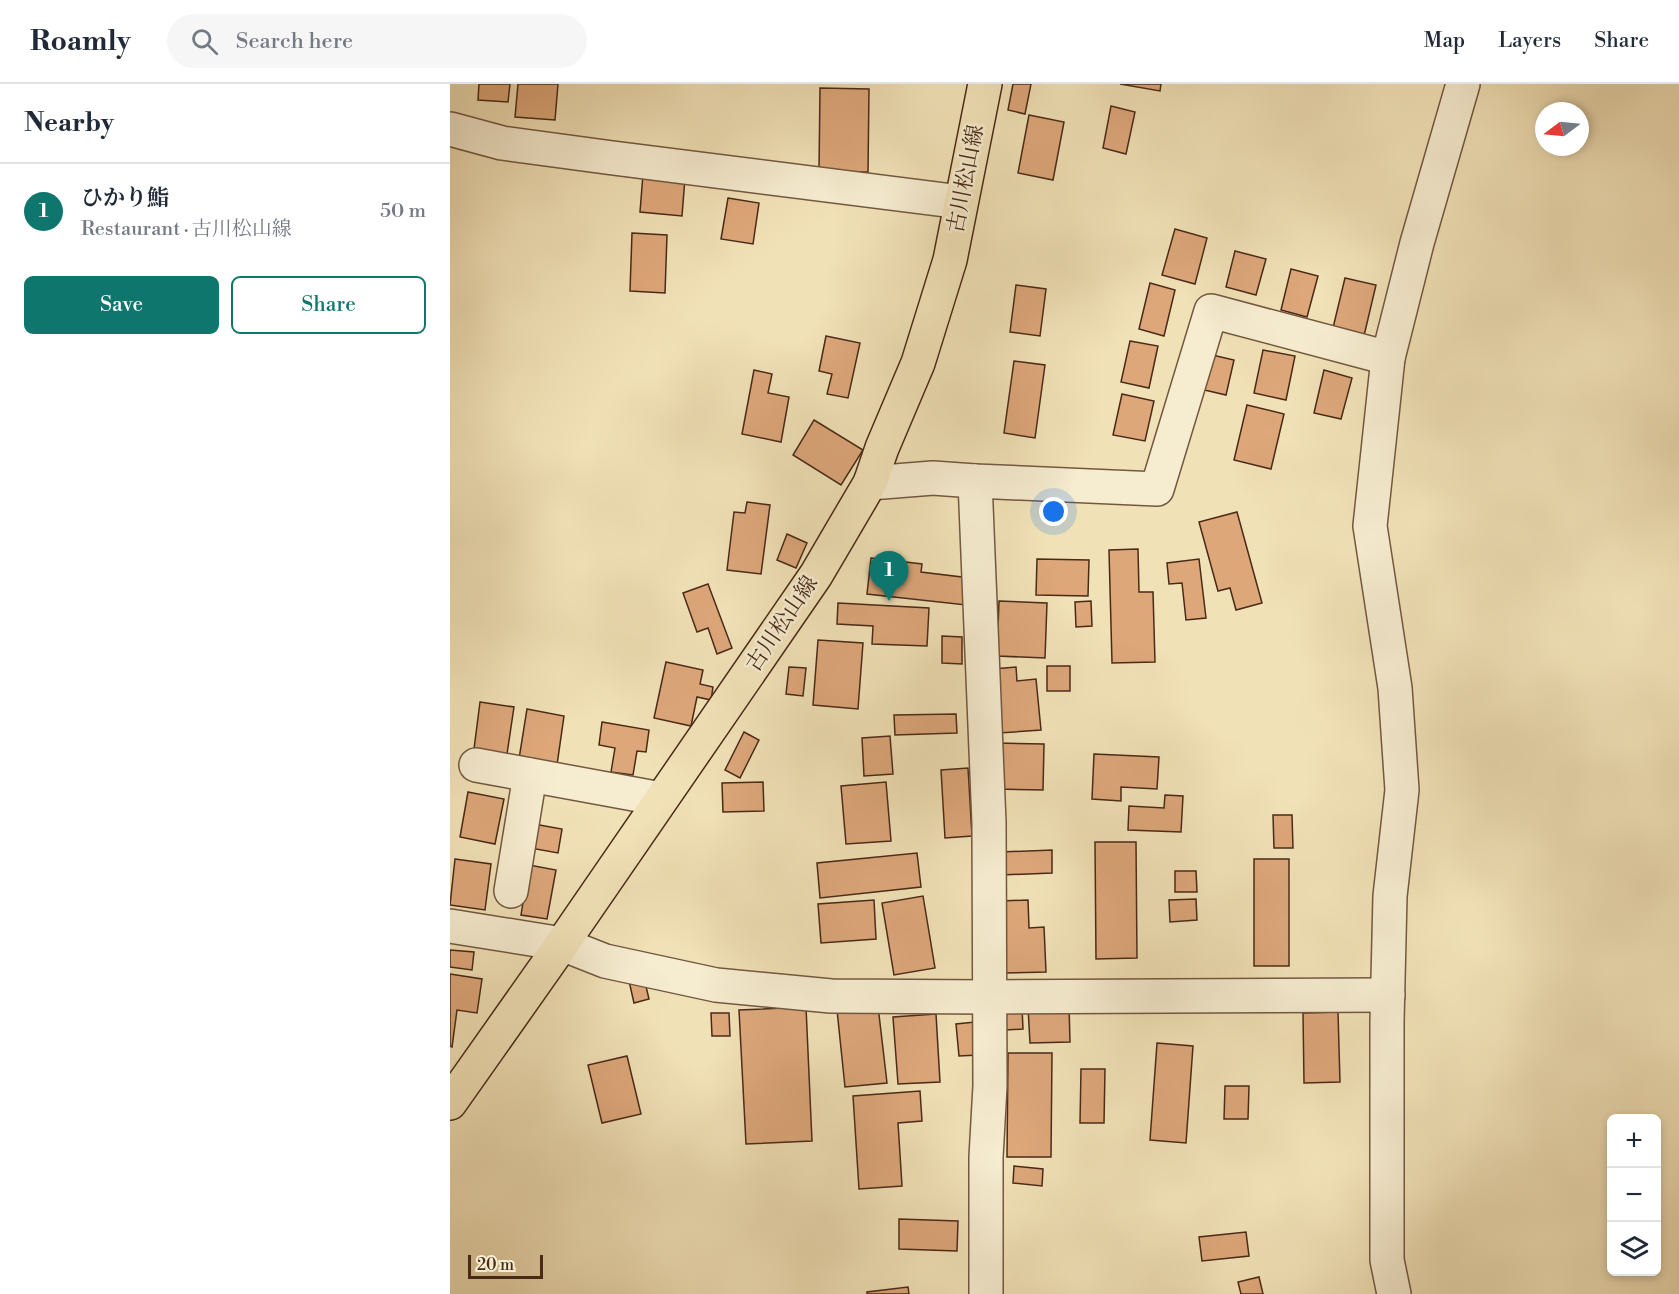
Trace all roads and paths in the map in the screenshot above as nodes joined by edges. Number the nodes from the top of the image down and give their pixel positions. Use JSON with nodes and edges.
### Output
{"nodes":[{"id":1,"x":985,"y":84,"type":"edge"},
{"id":2,"x":1463,"y":84,"type":"edge"},
{"id":3,"x":450,"y":129,"type":"edge"},
{"id":4,"x":961,"y":202,"type":"junction"},
{"id":5,"x":1388,"y":358,"type":"junction"},
{"id":6,"x":975,"y":481,"type":"junction"},
{"id":7,"x":870,"y":483,"type":"junction"},
{"id":8,"x":476,"y":765,"type":"dead end"},
{"id":9,"x":530,"y":775,"type":"junction"},
{"id":10,"x":661,"y":800,"type":"junction"},
{"id":11,"x":511,"y":891,"type":"dead end"},
{"id":12,"x":450,"y":926,"type":"edge"},
{"id":13,"x":562,"y":944,"type":"junction"},
{"id":14,"x":1388,"y":995,"type":"junction"},
{"id":15,"x":989,"y":997,"type":"junction"},
{"id":16,"x":450,"y":1102,"type":"edge"},
{"id":17,"x":986,"y":1294,"type":"edge"},
{"id":18,"x":1394,"y":1294,"type":"edge"}],
"edges":[{"from":1,"to":4,"type":"main road","name":"古川松山線"},
{"from":2,"to":5,"type":"street"},
{"from":3,"to":4,"type":"street"},
{"from":4,"to":7,"type":"main road","name":"古川松山線"},
{"from":5,"to":6,"type":"street"},
{"from":5,"to":14,"type":"street"},
{"from":6,"to":7,"type":"street"},
{"from":6,"to":15,"type":"street"},
{"from":7,"to":10,"type":"main road","name":"古川松山線"},
{"from":8,"to":9,"type":"street"},
{"from":9,"to":10,"type":"street"},
{"from":9,"to":11,"type":"street"},
{"from":10,"to":13,"type":"main road","name":"古川松山線"},
{"from":12,"to":13,"type":"street"},
{"from":13,"to":15,"type":"street"},
{"from":13,"to":16,"type":"main road","name":"古川松山線"},
{"from":14,"to":15,"type":"street"},
{"from":14,"to":18,"type":"street"},
{"from":15,"to":17,"type":"street"}]}
